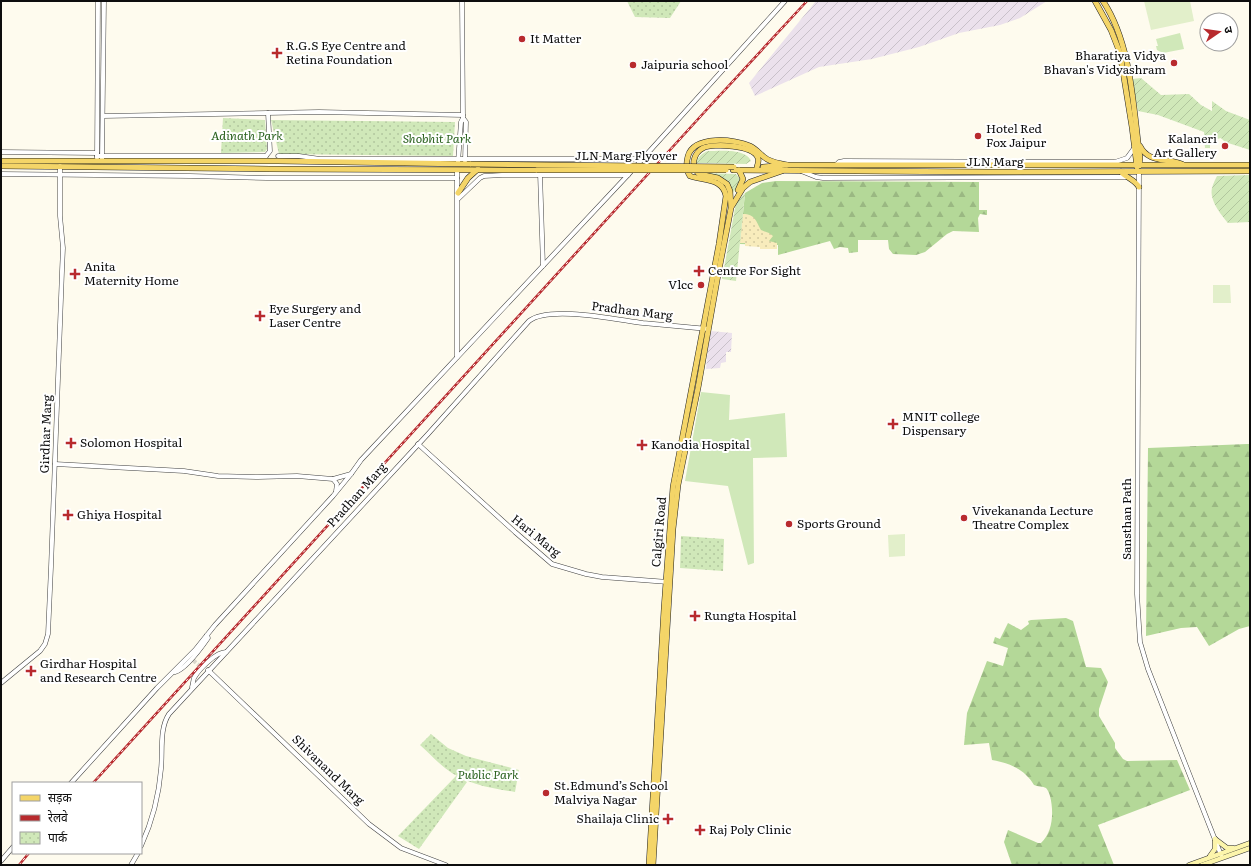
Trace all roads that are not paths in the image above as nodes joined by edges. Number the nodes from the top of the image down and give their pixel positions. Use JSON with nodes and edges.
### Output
{"nodes":[{"id":1,"x":98,"y":1,"type":"edge"},
{"id":2,"x":104,"y":1,"type":"edge"},
{"id":3,"x":462,"y":1,"type":"edge"},
{"id":4,"x":785,"y":1,"type":"edge"},
{"id":5,"x":1095,"y":1,"type":"edge"},
{"id":6,"x":1103,"y":1,"type":"edge"},
{"id":7,"x":1123,"y":52,"type":"junction"},
{"id":8,"x":268,"y":113,"type":"junction"},
{"id":9,"x":102,"y":116,"type":"junction"},
{"id":10,"x":463,"y":116,"type":"junction"},
{"id":11,"x":1138,"y":142,"type":"junction"},
{"id":12,"x":1135,"y":147,"type":"junction"},
{"id":13,"x":270,"y":151,"type":"junction"},
{"id":14,"x":1,"y":152,"type":"edge"},
{"id":15,"x":266,"y":158,"type":"junction"},
{"id":16,"x":278,"y":158,"type":"junction"},
{"id":17,"x":539,"y":159,"type":"junction"},
{"id":18,"x":643,"y":159,"type":"junction"},
{"id":19,"x":99,"y":160,"type":"junction"},
{"id":20,"x":307,"y":160,"type":"junction"},
{"id":21,"x":1,"y":161,"type":"edge"},
{"id":22,"x":1063,"y":161,"type":"junction"},
{"id":23,"x":458,"y":162,"type":"junction"},
{"id":24,"x":465,"y":162,"type":"junction"},
{"id":25,"x":1001,"y":163,"type":"junction"},
{"id":26,"x":1047,"y":164,"type":"junction"},
{"id":27,"x":1138,"y":165,"type":"junction"},
{"id":28,"x":1185,"y":165,"type":"junction"},
{"id":29,"x":1250,"y":165,"type":"edge"},
{"id":30,"x":1,"y":166,"type":"edge"},
{"id":31,"x":60,"y":166,"type":"junction"},
{"id":32,"x":757,"y":167,"type":"junction"},
{"id":33,"x":786,"y":168,"type":"junction"},
{"id":34,"x":480,"y":169,"type":"junction"},
{"id":35,"x":735,"y":169,"type":"junction"},
{"id":36,"x":457,"y":170,"type":"junction"},
{"id":37,"x":1250,"y":171,"type":"edge"},
{"id":38,"x":1121,"y":172,"type":"junction"},
{"id":39,"x":1138,"y":172,"type":"junction"},
{"id":40,"x":1,"y":174,"type":"edge"},
{"id":41,"x":60,"y":174,"type":"junction"},
{"id":42,"x":1081,"y":174,"type":"junction"},
{"id":43,"x":540,"y":175,"type":"junction"},
{"id":44,"x":628,"y":175,"type":"junction"},
{"id":45,"x":1126,"y":177,"type":"junction"},
{"id":46,"x":457,"y":178,"type":"junction"},
{"id":47,"x":1139,"y":187,"type":"junction"},
{"id":48,"x":458,"y":196,"type":"junction"},
{"id":49,"x":727,"y":202,"type":"junction"},
{"id":50,"x":731,"y":208,"type":"junction"},
{"id":51,"x":543,"y":266,"type":"junction"},
{"id":52,"x":709,"y":305,"type":"junction"},
{"id":53,"x":705,"y":329,"type":"junction"},
{"id":54,"x":457,"y":357,"type":"junction"},
{"id":55,"x":418,"y":444,"type":"junction"},
{"id":56,"x":55,"y":464,"type":"junction"},
{"id":57,"x":351,"y":474,"type":"junction"},
{"id":58,"x":333,"y":478,"type":"junction"},
{"id":59,"x":336,"y":492,"type":"junction"},
{"id":60,"x":668,"y":582,"type":"junction"},
{"id":61,"x":207,"y":635,"type":"junction"},
{"id":62,"x":226,"y":652,"type":"junction"},
{"id":63,"x":208,"y":670,"type":"junction"},
{"id":64,"x":174,"y":672,"type":"junction"},
{"id":65,"x":1,"y":683,"type":"edge"},
{"id":66,"x":192,"y":688,"type":"junction"},
{"id":67,"x":73,"y":782,"type":"edge"},
{"id":68,"x":1215,"y":839,"type":"junction"},
{"id":69,"x":1250,"y":843,"type":"edge"},
{"id":70,"x":142,"y":844,"type":"edge"},
{"id":71,"x":12,"y":848,"type":"edge"},
{"id":72,"x":1234,"y":848,"type":"junction"},
{"id":73,"x":1250,"y":848,"type":"edge"},
{"id":74,"x":137,"y":854,"type":"edge"},
{"id":75,"x":1221,"y":855,"type":"junction"},
{"id":76,"x":1209,"y":857,"type":"junction"},
{"id":77,"x":1,"y":861,"type":"edge"},
{"id":78,"x":131,"y":865,"type":"edge"},
{"id":79,"x":446,"y":865,"type":"edge"},
{"id":80,"x":649,"y":865,"type":"edge"},
{"id":81,"x":653,"y":865,"type":"edge"},
{"id":82,"x":1189,"y":865,"type":"edge"},
{"id":83,"x":1202,"y":865,"type":"edge"}],
"edges":[{"from":1,"to":19,"type":"street"},
{"from":2,"to":9,"type":"street"},
{"from":3,"to":10,"type":"street"},
{"from":4,"to":18,"type":"street"},
{"from":5,"to":7,"type":"main road"},
{"from":6,"to":7,"type":"main road"},
{"from":7,"to":11,"type":"main road"},
{"from":7,"to":12,"type":"main road"},
{"from":8,"to":9,"type":"street"},
{"from":8,"to":10,"type":"street"},
{"from":8,"to":13,"type":"street"},
{"from":9,"to":19,"type":"street"},
{"from":10,"to":23,"type":"street"},
{"from":10,"to":24,"type":"street"},
{"from":11,"to":27,"type":"main road"},
{"from":11,"to":28,"type":"main road"},
{"from":12,"to":22,"type":"street"},
{"from":12,"to":27,"type":"main road"},
{"from":13,"to":15,"type":"street"},
{"from":13,"to":16,"type":"street"},
{"from":14,"to":19,"type":"street"},
{"from":15,"to":16,"type":"main road","name":"JLN Marg Flyover"},
{"from":15,"to":19,"type":"main road","name":"JLN Marg Flyover"},
{"from":16,"to":20,"type":"main road","name":"JLN Marg Flyover"},
{"from":16,"to":20,"type":"street"},
{"from":17,"to":18,"type":"street"},
{"from":17,"to":24,"type":"street"},
{"from":17,"to":43,"type":"street"},
{"from":18,"to":44,"type":"street"},
{"from":19,"to":21,"type":"main road"},
{"from":19,"to":31,"type":"main road"},
{"from":19,"to":36,"type":"main road","name":"JLN Marg Flyover"},
{"from":20,"to":23,"type":"main road","name":"JLN Marg Flyover"},
{"from":22,"to":25,"type":"street"},
{"from":22,"to":26,"type":"main road"},
{"from":23,"to":24,"type":"main road","name":"JLN Marg Flyover"},
{"from":24,"to":35,"type":"main road","name":"JLN Marg Flyover","bridge":true},
{"from":25,"to":26,"type":"main road","name":"JLN Marg"},
{"from":25,"to":33,"type":"main road","name":"JLN Marg"},
{"from":26,"to":27,"type":"main road","name":"JLN Marg"},
{"from":27,"to":28,"type":"main road","name":"JLN Marg"},
{"from":27,"to":39,"type":"main road"},
{"from":28,"to":29,"type":"main road","name":"JLN Marg"},
{"from":30,"to":31,"type":"main road"},
{"from":31,"to":41,"type":"street","name":"Girdhar Marg"},
{"from":32,"to":33,"type":"main road","name":"JLN Marg Flyover"},
{"from":32,"to":35,"type":"main road","name":"JLN Marg Flyover"},
{"from":32,"to":49,"type":"main road"},
{"from":33,"to":35,"type":"main road","name":"JLN Marg"},
{"from":33,"to":42,"type":"main road","name":"JLN Marg"},
{"from":33,"to":49,"type":"main road"},
{"from":33,"to":50,"type":"main road"},
{"from":34,"to":35,"type":"main road","name":"JLN Marg Flyover","bridge":true},
{"from":34,"to":36,"type":"main road","name":"JLN Marg Flyover"},
{"from":34,"to":48,"type":"main road"},
{"from":35,"to":49,"type":"main road"},
{"from":36,"to":46,"type":"street"},
{"from":37,"to":39,"type":"main road","name":"JLN Marg"},
{"from":38,"to":39,"type":"main road","name":"JLN Marg"},
{"from":38,"to":42,"type":"main road","name":"JLN Marg"},
{"from":38,"to":45,"type":"main road"},
{"from":39,"to":47,"type":"street","name":"Sansthan Path"},
{"from":40,"to":41,"type":"street"},
{"from":41,"to":46,"type":"street"},
{"from":41,"to":56,"type":"street","name":"Girdhar Marg"},
{"from":42,"to":45,"type":"street"},
{"from":43,"to":44,"type":"street"},
{"from":43,"to":48,"type":"street"},
{"from":43,"to":51,"type":"street"},
{"from":44,"to":51,"type":"street"},
{"from":45,"to":47,"type":"main road"},
{"from":46,"to":48,"type":"street"},
{"from":47,"to":68,"type":"street","name":"Sansthan Path"},
{"from":48,"to":54,"type":"street"},
{"from":49,"to":50,"type":"main road"},
{"from":49,"to":52,"type":"main road","name":"Calgiri Road"},
{"from":50,"to":52,"type":"main road","name":"Calgiri Road"},
{"from":51,"to":54,"type":"street"},
{"from":52,"to":53,"type":"main road","name":"Calgiri Road"},
{"from":53,"to":55,"type":"street","name":"Pradhan Marg"},
{"from":53,"to":60,"type":"main road","name":"Calgiri Road"},
{"from":54,"to":57,"type":"street"},
{"from":55,"to":60,"type":"street","name":"Hari Marg"},
{"from":55,"to":62,"type":"street","name":"Pradhan Marg"},
{"from":56,"to":58,"type":"street"},
{"from":56,"to":65,"type":"street","name":"Girdhar Marg"},
{"from":57,"to":58,"type":"street"},
{"from":57,"to":59,"type":"street"},
{"from":58,"to":59,"type":"street"},
{"from":59,"to":61,"type":"street"},
{"from":60,"to":80,"type":"main road","name":"Calgiri Road"},
{"from":60,"to":81,"type":"main road","name":"Calgiri Road"},
{"from":61,"to":64,"type":"street"},
{"from":61,"to":64,"type":"street"},
{"from":62,"to":63,"type":"street","name":"Pradhan Marg"},
{"from":62,"to":66,"type":"street"},
{"from":63,"to":66,"type":"street","name":"Pradhan Marg"},
{"from":63,"to":79,"type":"street","name":"Shivanand Marg"},
{"from":64,"to":67,"type":"street"},
{"from":66,"to":70,"type":"street","name":"Pradhan Marg"},
{"from":68,"to":72,"type":"main road"},
{"from":68,"to":75,"type":"street","name":"Sansthan Path"},
{"from":68,"to":76,"type":"main road"},
{"from":69,"to":72,"type":"main road"},
{"from":71,"to":77,"type":"street"},
{"from":72,"to":75,"type":"main road"},
{"from":73,"to":75,"type":"main road"},
{"from":74,"to":78,"type":"street"},
{"from":75,"to":76,"type":"main road"},
{"from":75,"to":83,"type":"main road"},
{"from":76,"to":82,"type":"main road"}]}
